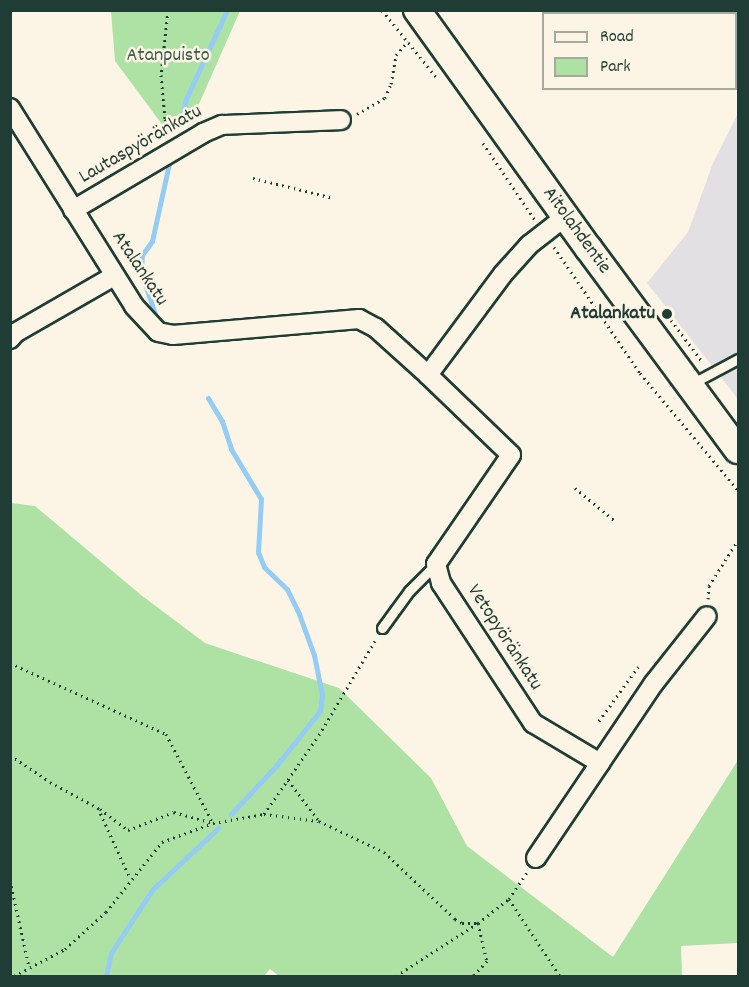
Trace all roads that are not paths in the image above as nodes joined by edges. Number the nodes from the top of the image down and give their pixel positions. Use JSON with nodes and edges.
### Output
{"nodes":[{"id":1,"x":423,"y":18,"type":"edge"},
{"id":2,"x":10,"y":108,"type":"edge"},
{"id":3,"x":341,"y":120,"type":"road end"},
{"id":4,"x":73,"y":210,"type":"junction"},
{"id":5,"x":565,"y":217,"type":"junction"},
{"id":6,"x":114,"y":276,"type":"junction"},
{"id":7,"x":10,"y":339,"type":"edge"},
{"id":8,"x":738,"y":359,"type":"edge"},
{"id":9,"x":428,"y":375,"type":"junction"},
{"id":10,"x":691,"y":385,"type":"junction"},
{"id":11,"x":738,"y":450,"type":"edge"},
{"id":12,"x":436,"y":564,"type":"junction"},
{"id":13,"x":707,"y":616,"type":"road end"},
{"id":14,"x":382,"y":628,"type":"road end"},
{"id":15,"x":600,"y":763,"type":"junction"},
{"id":16,"x":536,"y":858,"type":"road end"}],
"edges":[{"from":1,"to":5,"type":"main road","name":"Aitolahdentie"},
{"from":2,"to":4,"type":"street","name":"Atalankatu"},
{"from":3,"to":4,"type":"street","name":"Lautaspyöränkatu"},
{"from":4,"to":6,"type":"street","name":"Atalankatu"},
{"from":5,"to":9,"type":"street"},
{"from":5,"to":10,"type":"main road","name":"Aitolahdentie"},
{"from":6,"to":7,"type":"street"},
{"from":6,"to":9,"type":"street","name":"Atalankatu"},
{"from":8,"to":10,"type":"lane"},
{"from":9,"to":12,"type":"street"},
{"from":10,"to":11,"type":"main road","name":"Aitolahdentie"},
{"from":12,"to":14,"type":"lane"},
{"from":12,"to":15,"type":"street","name":"Vetopyöränkatu"},
{"from":13,"to":15,"type":"street"},
{"from":15,"to":16,"type":"street"}]}
